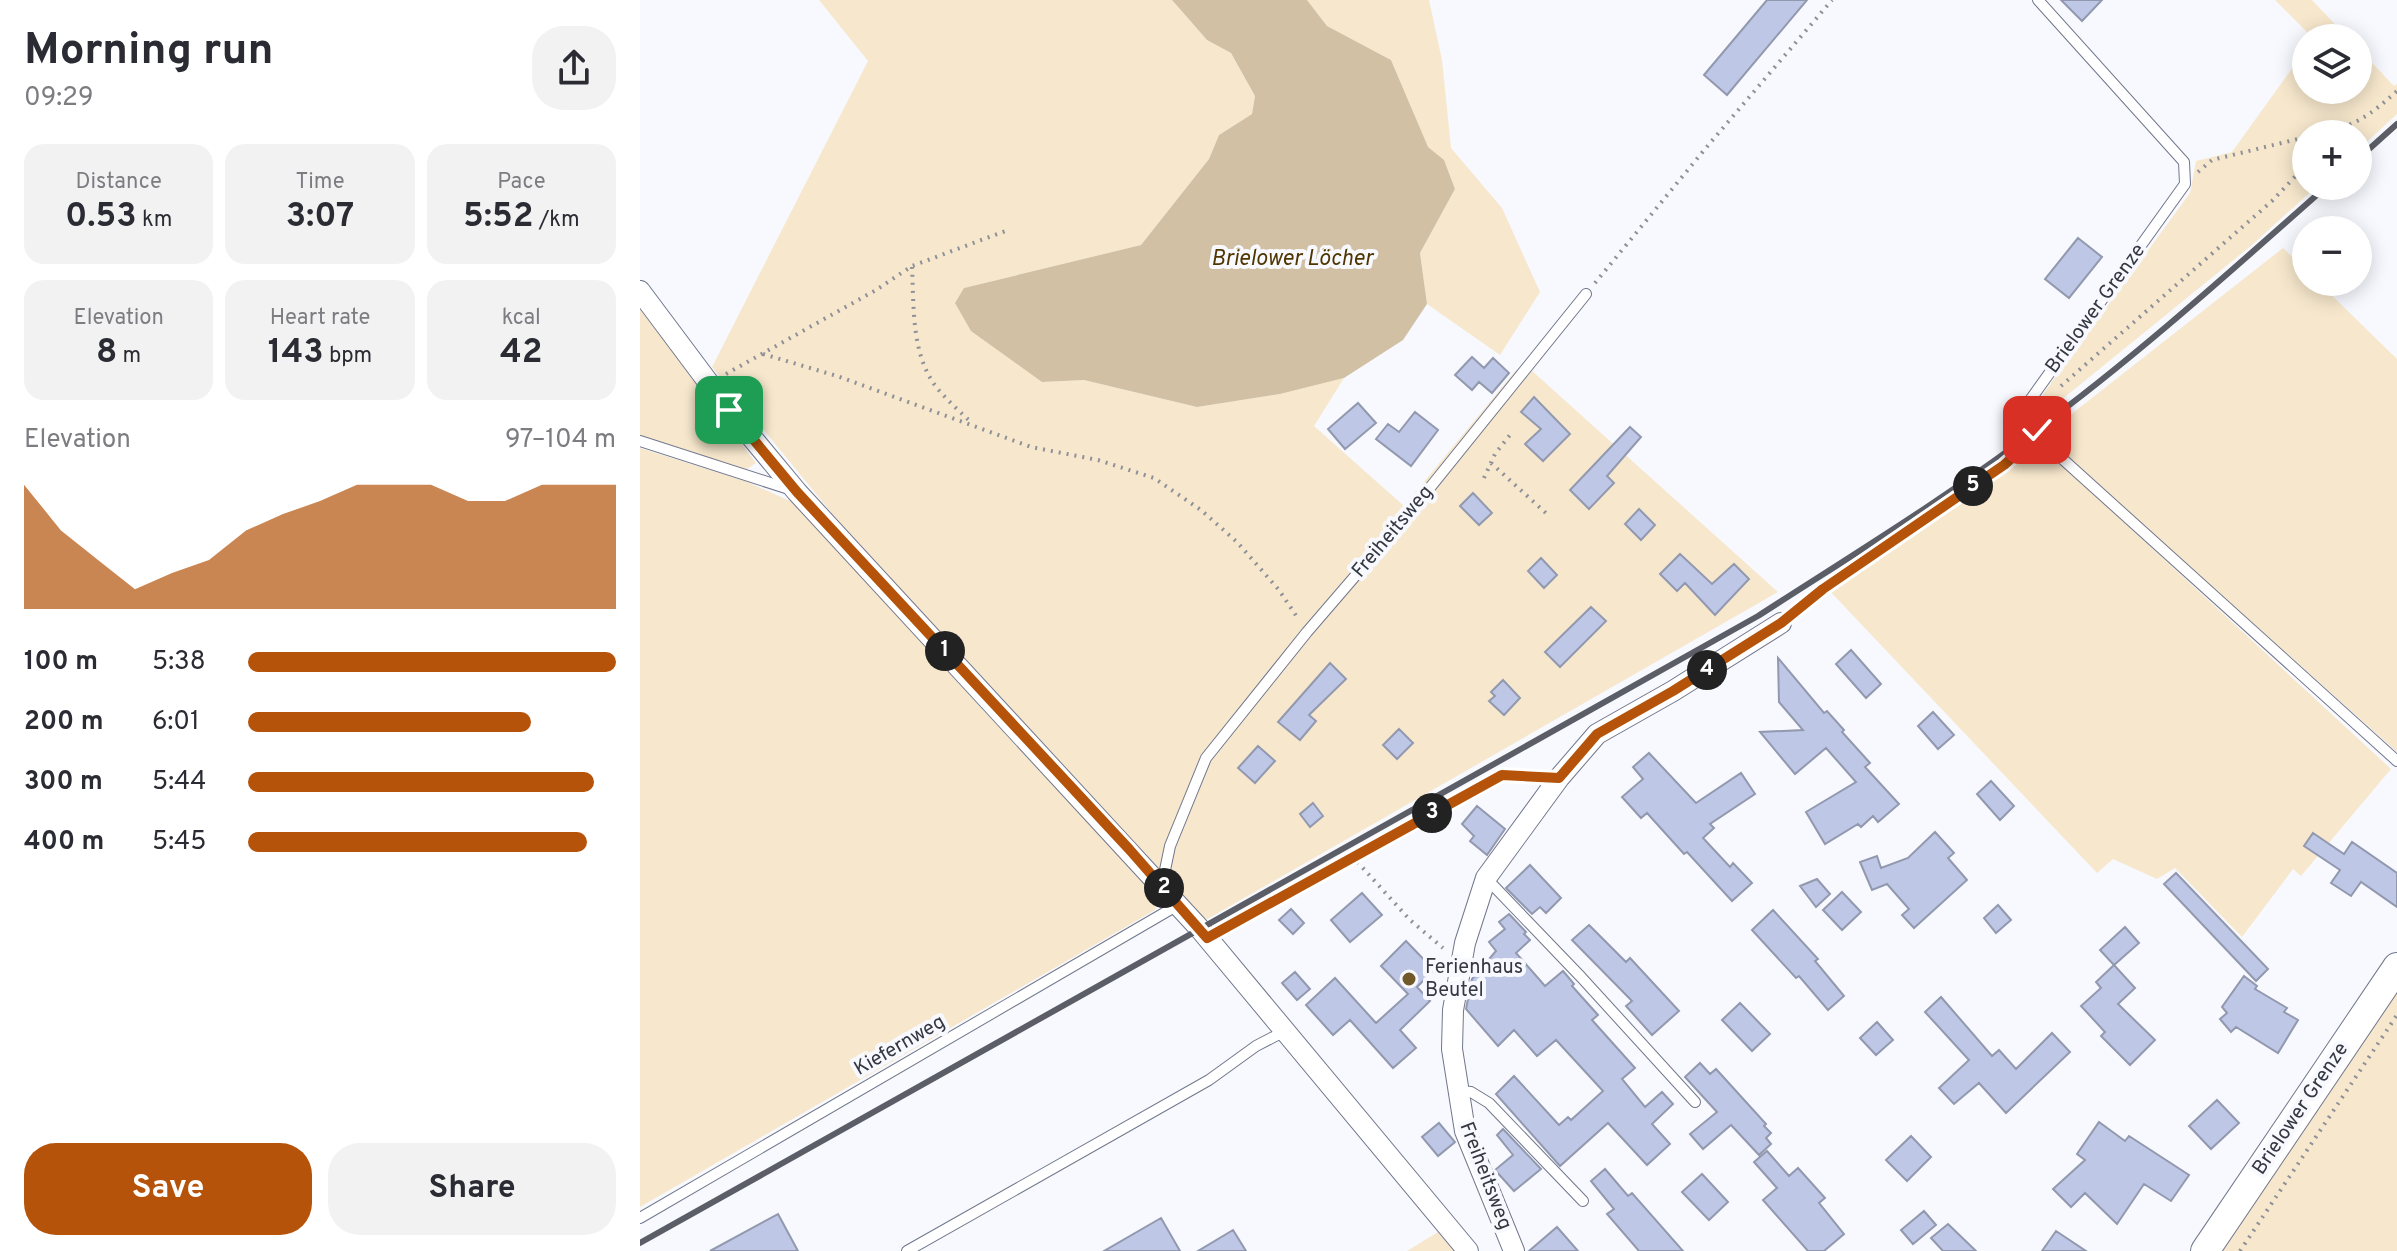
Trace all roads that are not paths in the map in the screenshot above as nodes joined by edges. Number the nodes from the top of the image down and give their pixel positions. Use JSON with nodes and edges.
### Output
{"nodes":[{"id":1,"x":2038,"y":0,"type":"edge"},
{"id":2,"x":640,"y":291,"type":"edge"},
{"id":3,"x":1586,"y":294,"type":"road end"},
{"id":4,"x":640,"y":441,"type":"edge"},
{"id":5,"x":797,"y":492,"type":"junction"},
{"id":6,"x":1781,"y":623,"type":"road end"},
{"id":7,"x":2397,"y":761,"type":"edge"},
{"id":8,"x":1486,"y":878,"type":"junction"},
{"id":9,"x":1178,"y":905,"type":"junction"},
{"id":10,"x":2397,"y":967,"type":"edge"},
{"id":11,"x":1285,"y":1030,"type":"junction"},
{"id":12,"x":1457,"y":1090,"type":"junction"},
{"id":13,"x":1695,"y":1102,"type":"dead end"},
{"id":14,"x":1583,"y":1201,"type":"dead end"},
{"id":15,"x":640,"y":1218,"type":"edge"},
{"id":16,"x":907,"y":1251,"type":"edge"},
{"id":17,"x":1468,"y":1251,"type":"edge"},
{"id":18,"x":1514,"y":1251,"type":"edge"},
{"id":19,"x":2205,"y":1251,"type":"edge"}],
"edges":[{"from":1,"to":7,"type":"lane","name":"Brielower Grenze"},
{"from":2,"to":5,"type":"street","name":"Freiheitsweg"},
{"from":3,"to":9,"type":"lane","name":"Freiheitsweg"},
{"from":4,"to":5,"type":"lane"},
{"from":5,"to":9,"type":"street","name":"Freiheitsweg"},
{"from":6,"to":8,"type":"street","name":"Freiheitsweg"},
{"from":8,"to":12,"type":"street","name":"Freiheitsweg"},
{"from":8,"to":13,"type":"lane"},
{"from":9,"to":11,"type":"street","name":"Freiheitsweg"},
{"from":9,"to":15,"type":"lane","name":"Kiefernweg"},
{"from":10,"to":19,"type":"main road","name":"Brielower Grenze"},
{"from":11,"to":16,"type":"lane"},
{"from":11,"to":17,"type":"street","name":"Freiheitsweg"},
{"from":12,"to":14,"type":"lane"},
{"from":12,"to":18,"type":"street","name":"Freiheitsweg"}]}
